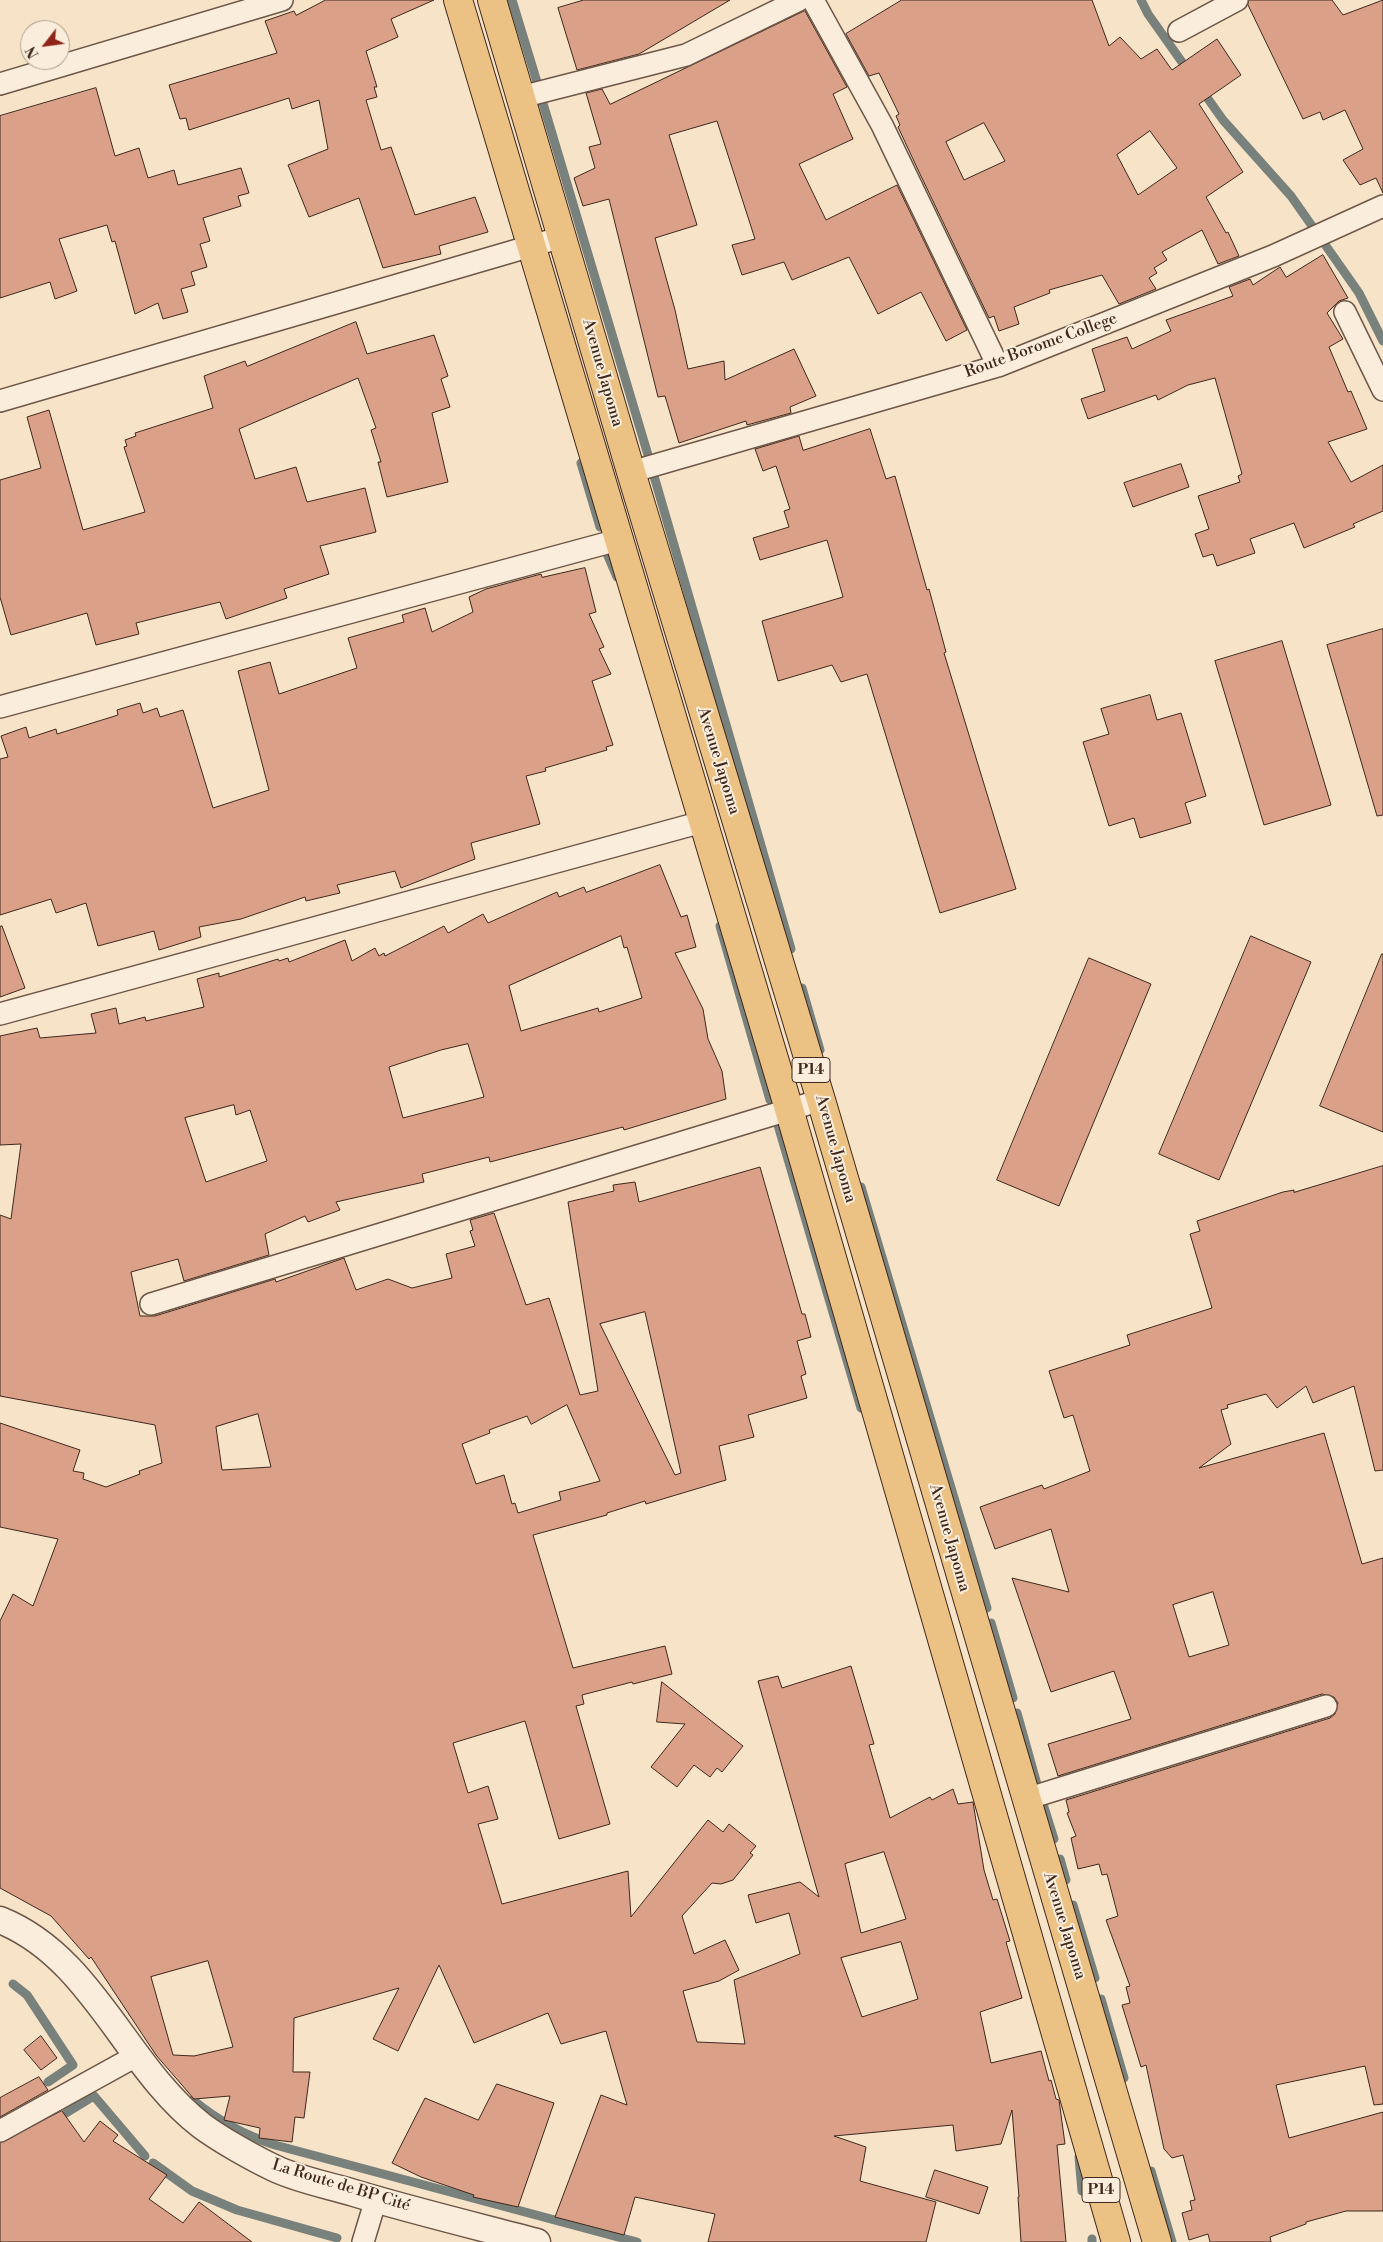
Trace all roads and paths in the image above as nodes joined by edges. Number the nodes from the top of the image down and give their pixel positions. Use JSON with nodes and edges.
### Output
{"nodes":[{"id":1,"x":282,"y":0,"type":"edge"},
{"id":2,"x":458,"y":0,"type":"edge"},
{"id":3,"x":492,"y":0,"type":"edge"},
{"id":4,"x":799,"y":0,"type":"edge"},
{"id":5,"x":813,"y":0,"type":"edge"},
{"id":6,"x":1237,"y":0,"type":"edge"},
{"id":7,"x":1179,"y":32,"type":"dead end"},
{"id":8,"x":0,"y":84,"type":"edge"},
{"id":9,"x":521,"y":97,"type":"junction"},
{"id":10,"x":1383,"y":206,"type":"edge"},
{"id":11,"x":562,"y":237,"type":"junction"},
{"id":12,"x":531,"y":247,"type":"junction"},
{"id":13,"x":1345,"y":312,"type":"dead end"},
{"id":14,"x":998,"y":366,"type":"junction"},
{"id":15,"x":1383,"y":390,"type":"edge"},
{"id":16,"x":0,"y":401,"type":"edge"},
{"id":17,"x":631,"y":472,"type":"junction"},
{"id":18,"x":618,"y":540,"type":"junction"},
{"id":19,"x":0,"y":707,"type":"edge"},
{"id":20,"x":702,"y":822,"type":"junction"},
{"id":21,"x":0,"y":1014,"type":"edge"},
{"id":22,"x":821,"y":1100,"type":"junction"},
{"id":23,"x":789,"y":1109,"type":"junction"},
{"id":24,"x":151,"y":1304,"type":"dead end"},
{"id":25,"x":1326,"y":1706,"type":"dead end"},
{"id":26,"x":1026,"y":1799,"type":"junction"},
{"id":27,"x":0,"y":1920,"type":"edge"},
{"id":28,"x":136,"y":2056,"type":"junction"},
{"id":29,"x":0,"y":2131,"type":"edge"},
{"id":30,"x":376,"y":2199,"type":"junction"},
{"id":31,"x":363,"y":2242,"type":"edge"},
{"id":32,"x":537,"y":2242,"type":"edge"},
{"id":33,"x":1116,"y":2242,"type":"edge"},
{"id":34,"x":1157,"y":2242,"type":"edge"}],
"edges":[{"from":1,"to":8,"type":"street"},
{"from":2,"to":12,"type":"main road","name":"Avenue Japoma","number":"P14"},
{"from":3,"to":9,"type":"main road","name":"Avenue Japoma","number":"P14"},
{"from":4,"to":9,"type":"street"},
{"from":5,"to":14,"type":"street"},
{"from":6,"to":7,"type":"street"},
{"from":9,"to":11,"type":"main road","name":"Avenue Japoma","number":"P14"},
{"from":10,"to":14,"type":"street","name":"Route Borome College"},
{"from":11,"to":12,"type":"street"},
{"from":11,"to":17,"type":"main road","name":"Avenue Japoma","number":"P14"},
{"from":12,"to":16,"type":"street"},
{"from":12,"to":18,"type":"main road","name":"Avenue Japoma","number":"P14"},
{"from":13,"to":15,"type":"street"},
{"from":14,"to":17,"type":"street","name":"Route Borome College"},
{"from":17,"to":22,"type":"main road","name":"Avenue Japoma","number":"P14"},
{"from":18,"to":19,"type":"street"},
{"from":18,"to":20,"type":"main road","name":"Avenue Japoma","number":"P14"},
{"from":20,"to":21,"type":"street"},
{"from":20,"to":23,"type":"main road","name":"Avenue Japoma","number":"P14"},
{"from":22,"to":23,"type":"street"},
{"from":22,"to":26,"type":"main road","name":"Avenue Japoma","number":"P14"},
{"from":23,"to":24,"type":"street"},
{"from":23,"to":33,"type":"main road","name":"Avenue Japoma","number":"P14"},
{"from":25,"to":26,"type":"street"},
{"from":26,"to":34,"type":"main road","name":"Avenue Japoma","number":"P14"},
{"from":27,"to":28,"type":"street","name":"La Route de BP Cité"},
{"from":28,"to":29,"type":"street"},
{"from":28,"to":30,"type":"street","name":"La Route de BP Cité"},
{"from":30,"to":31,"type":"street"},
{"from":30,"to":32,"type":"street","name":"La Route de BP Cité"}]}
